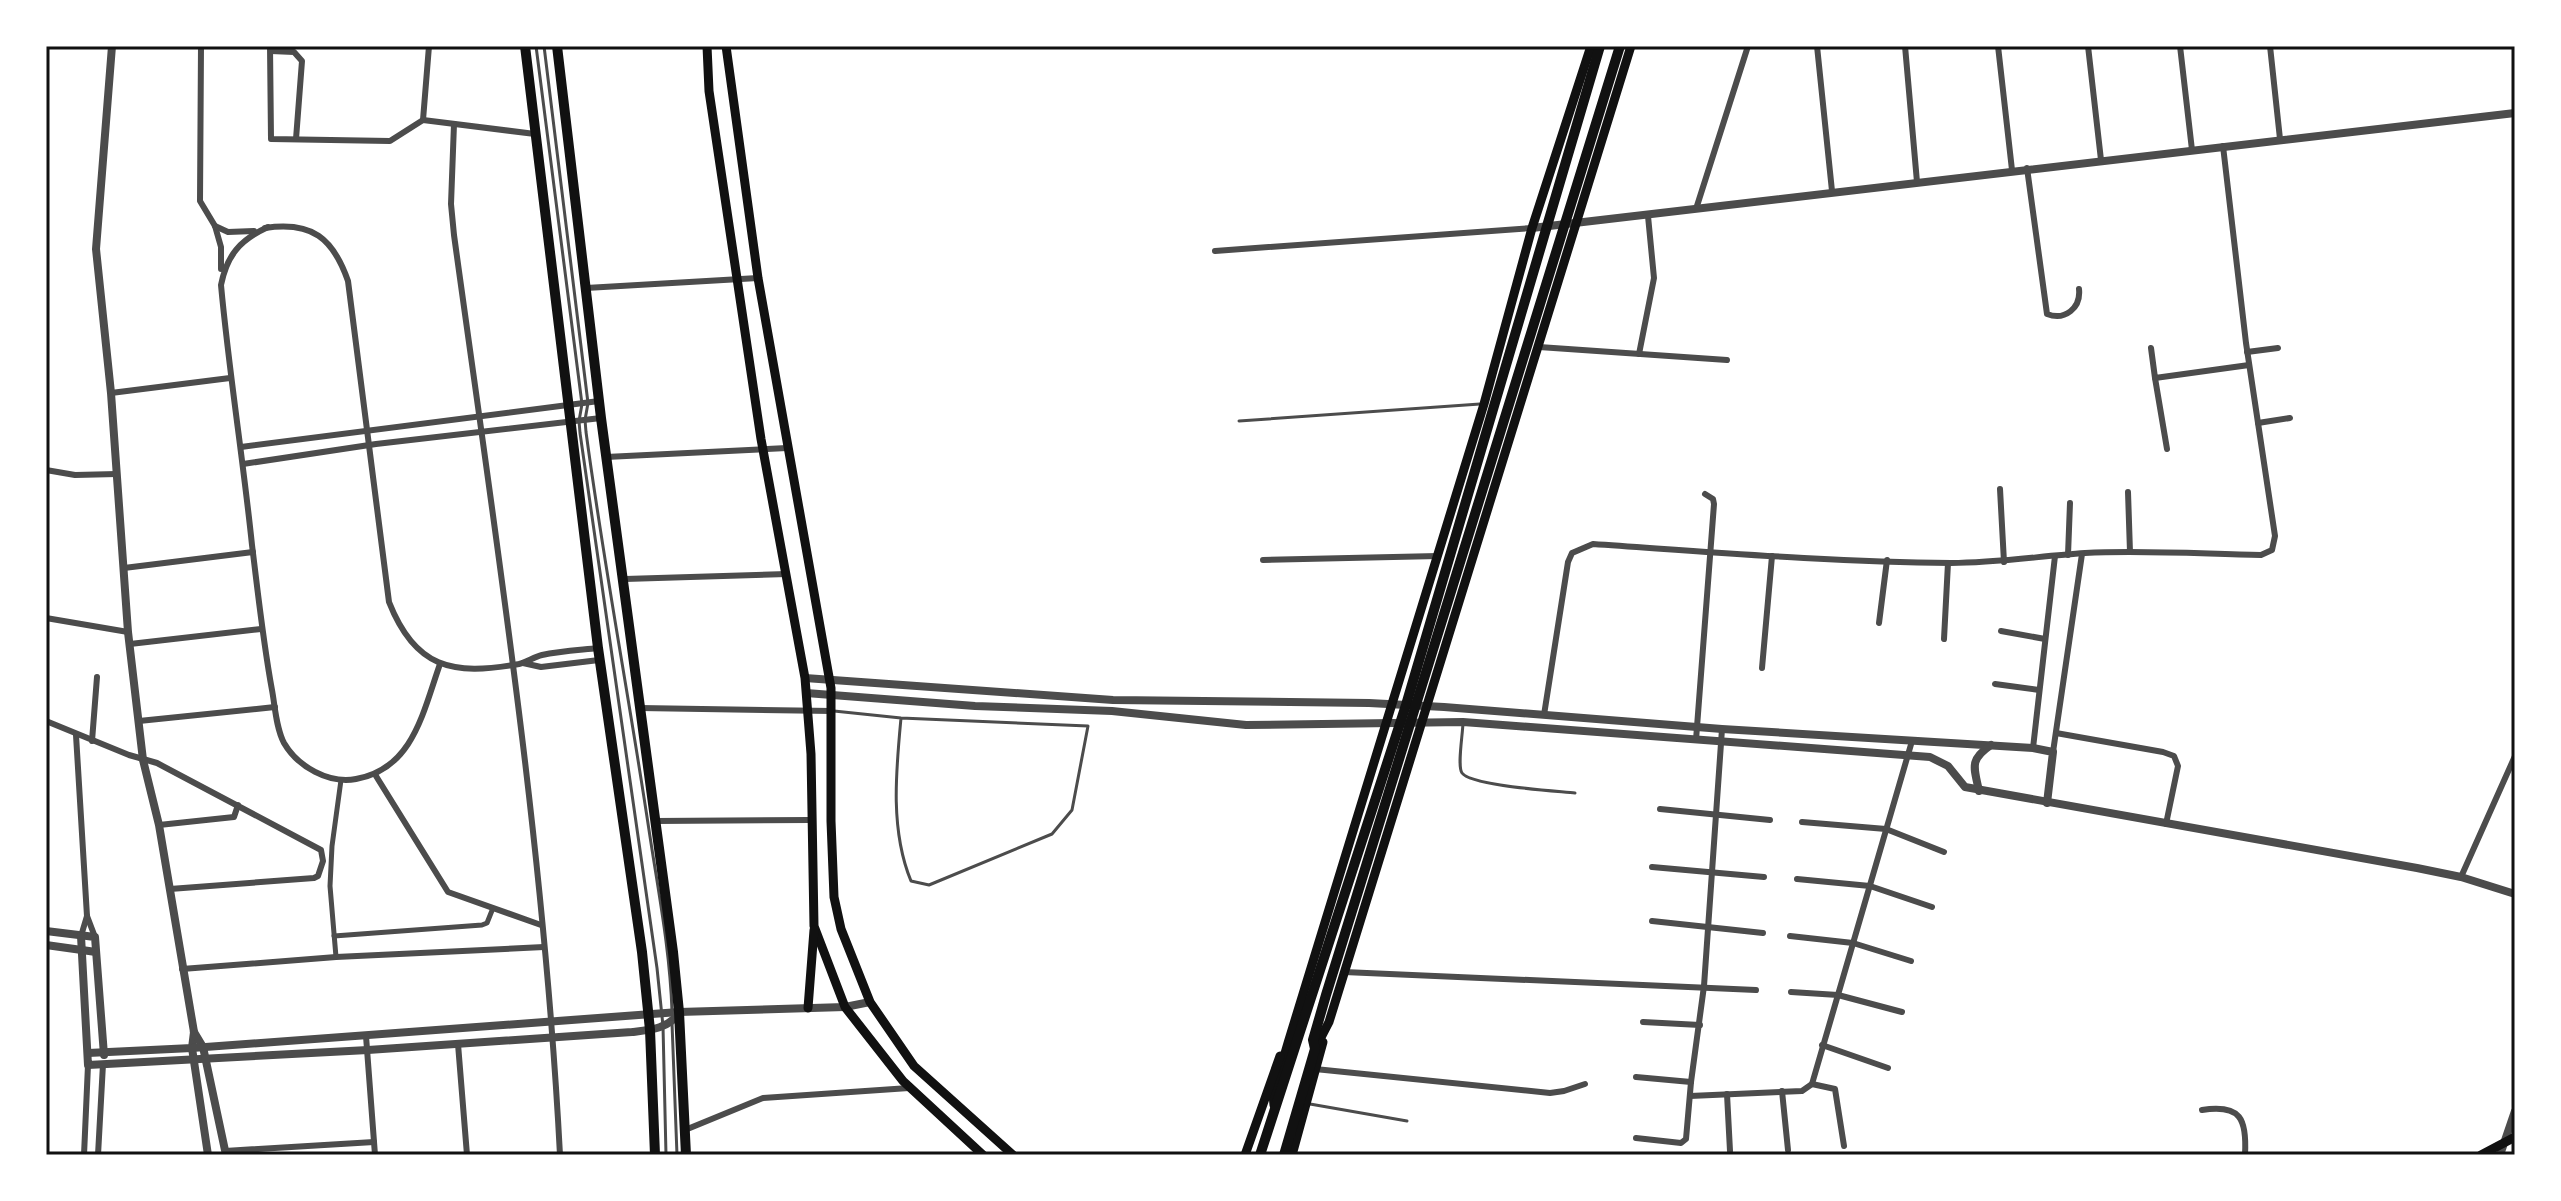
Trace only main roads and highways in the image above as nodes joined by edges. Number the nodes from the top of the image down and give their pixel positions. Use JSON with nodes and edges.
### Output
{"nodes":[{"id":1,"x":525,"y":46,"type":"edge"},
{"id":2,"x":557,"y":46,"type":"edge"},
{"id":3,"x":707,"y":46,"type":"edge"},
{"id":4,"x":726,"y":46,"type":"edge"},
{"id":5,"x":1591,"y":46,"type":"edge"},
{"id":6,"x":1600,"y":46,"type":"edge"},
{"id":7,"x":1620,"y":46,"type":"edge"},
{"id":8,"x":1631,"y":46,"type":"edge"},
{"id":9,"x":1417,"y":705,"type":"junction"},
{"id":10,"x":1412,"y":722,"type":"junction"},
{"id":11,"x":814,"y":926,"type":"junction"},
{"id":12,"x":808,"y":1008,"type":"road end"},
{"id":13,"x":1329,"y":1022,"type":"junction"},
{"id":14,"x":1288,"y":1043,"type":"junction"},
{"id":15,"x":1315,"y":1049,"type":"junction"},
{"id":16,"x":1274,"y":1105,"type":"junction"},
{"id":17,"x":2515,"y":1137,"type":"edge"},
{"id":18,"x":655,"y":1155,"type":"edge"},
{"id":19,"x":686,"y":1155,"type":"edge"},
{"id":20,"x":983,"y":1155,"type":"edge"},
{"id":21,"x":1013,"y":1155,"type":"edge"},
{"id":22,"x":1245,"y":1155,"type":"edge"},
{"id":23,"x":1260,"y":1155,"type":"edge"},
{"id":24,"x":1284,"y":1155,"type":"edge"},
{"id":25,"x":1292,"y":1155,"type":"edge"},
{"id":26,"x":2481,"y":1155,"type":"edge"}],
"edges":[{"from":1,"to":18,"type":"main road"},
{"from":2,"to":19,"type":"main road"},
{"from":3,"to":11,"type":"main road"},
{"from":4,"to":21,"type":"main road"},
{"from":5,"to":14,"type":"main road"},
{"from":6,"to":9,"type":"main road"},
{"from":7,"to":9,"type":"main road"},
{"from":8,"to":9,"type":"main road"},
{"from":9,"to":10,"type":"main road"},
{"from":10,"to":13,"type":"main road"},
{"from":10,"to":15,"type":"main road"},
{"from":10,"to":16,"type":"main road"},
{"from":11,"to":12,"type":"main road"},
{"from":11,"to":20,"type":"main road"},
{"from":13,"to":15,"type":"main road"},
{"from":13,"to":25,"type":"main road"},
{"from":14,"to":16,"type":"main road"},
{"from":14,"to":22,"type":"main road"},
{"from":15,"to":24,"type":"main road"},
{"from":16,"to":23,"type":"main road"},
{"from":17,"to":26,"type":"main road"}]}
